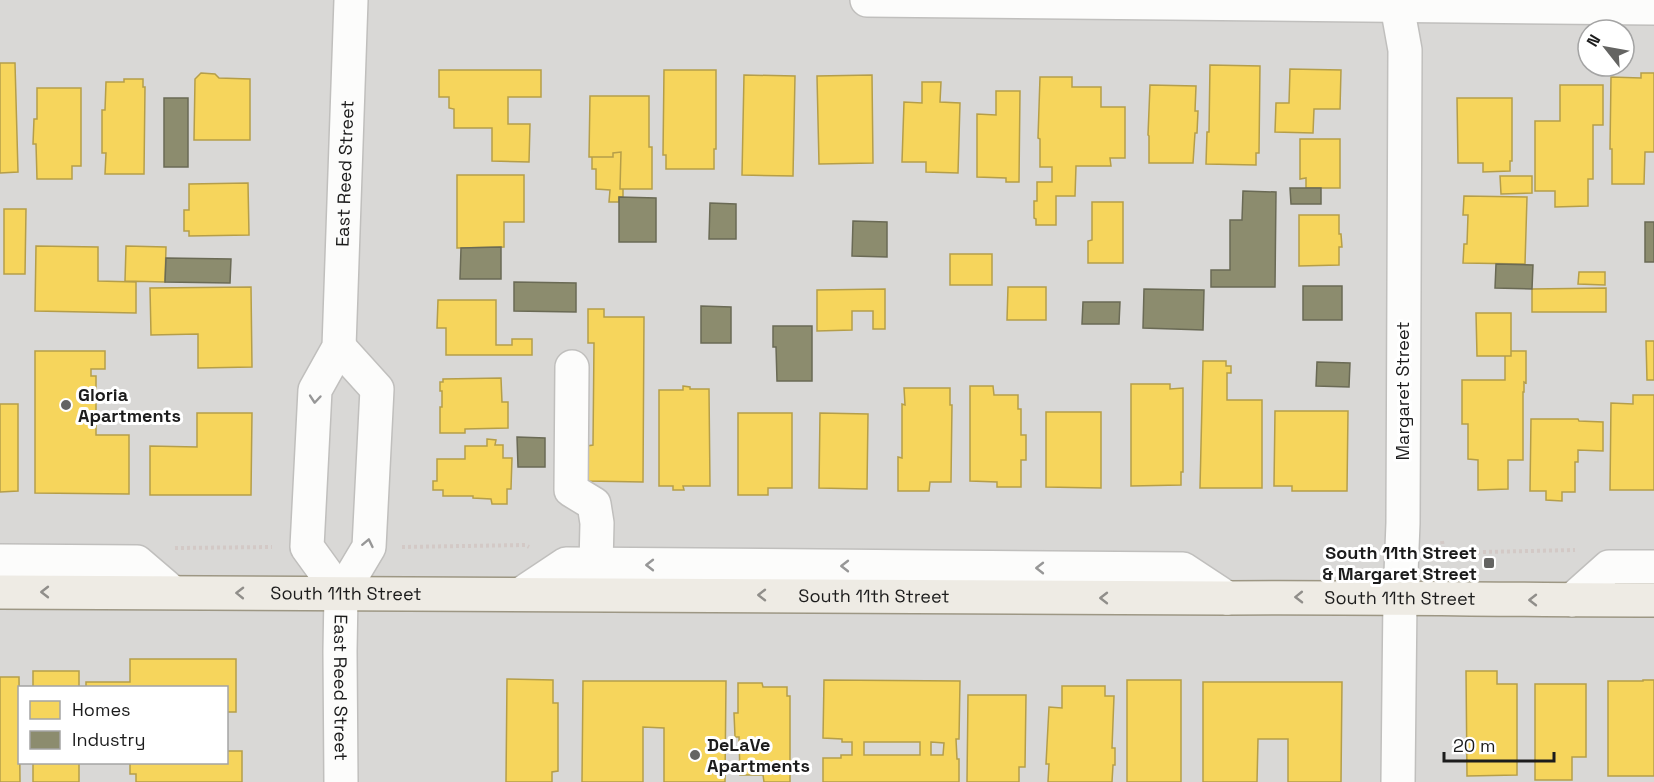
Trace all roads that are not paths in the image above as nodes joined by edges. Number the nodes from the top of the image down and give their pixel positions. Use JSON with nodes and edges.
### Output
{"nodes":[{"id":1,"x":351,"y":0,"type":"edge"},
{"id":2,"x":867,"y":0,"type":"edge"},
{"id":3,"x":1396,"y":2,"type":"edge"},
{"id":4,"x":1654,"y":8,"type":"edge"},
{"id":5,"x":339,"y":347,"type":"junction"},
{"id":6,"x":572,"y":367,"type":"dead end"},
{"id":7,"x":0,"y":561,"type":"edge"},
{"id":8,"x":581,"y":564,"type":"junction"},
{"id":9,"x":1654,"y":567,"type":"edge"},
{"id":10,"x":0,"y":592,"type":"edge"},
{"id":11,"x":172,"y":592,"type":"junction"},
{"id":12,"x":341,"y":594,"type":"junction"},
{"id":13,"x":521,"y":594,"type":"junction"},
{"id":14,"x":1227,"y":598,"type":"junction"},
{"id":15,"x":1400,"y":598,"type":"junction"},
{"id":16,"x":1572,"y":600,"type":"junction"},
{"id":17,"x":1654,"y":600,"type":"edge"},
{"id":18,"x":341,"y":782,"type":"edge"},
{"id":19,"x":1398,"y":782,"type":"edge"}],
"edges":[{"from":1,"to":5,"type":"street","name":"East Reed Street"},
{"from":2,"to":3,"type":"street"},
{"from":3,"to":4,"type":"street"},
{"from":3,"to":15,"type":"street","name":"Margaret Street"},
{"from":5,"to":12,"type":"street","name":"East Reed Street","one_way":true},
{"from":12,"to":5,"type":"street","name":"East Reed Street","one_way":true},
{"from":6,"to":8,"type":"street"},
{"from":7,"to":11,"type":"street"},
{"from":8,"to":13,"type":"street"},
{"from":14,"to":8,"type":"street","name":"South 11th Street","one_way":true},
{"from":9,"to":16,"type":"street"},
{"from":11,"to":10,"type":"main road","name":"South 11th Street","one_way":true},
{"from":12,"to":11,"type":"main road","name":"South 11th Street","one_way":true},
{"from":12,"to":13,"type":"main road","name":"South 11th Street"},
{"from":12,"to":18,"type":"street","name":"East Reed Street"},
{"from":14,"to":13,"type":"main road","name":"South 11th Street","one_way":true},
{"from":15,"to":14,"type":"main road","name":"South 11th Street","one_way":true},
{"from":16,"to":15,"type":"main road","name":"South 11th Street","one_way":true},
{"from":15,"to":19,"type":"street","name":"Margaret Street"},
{"from":16,"to":17,"type":"main road","name":"South 11th Street"}]}
